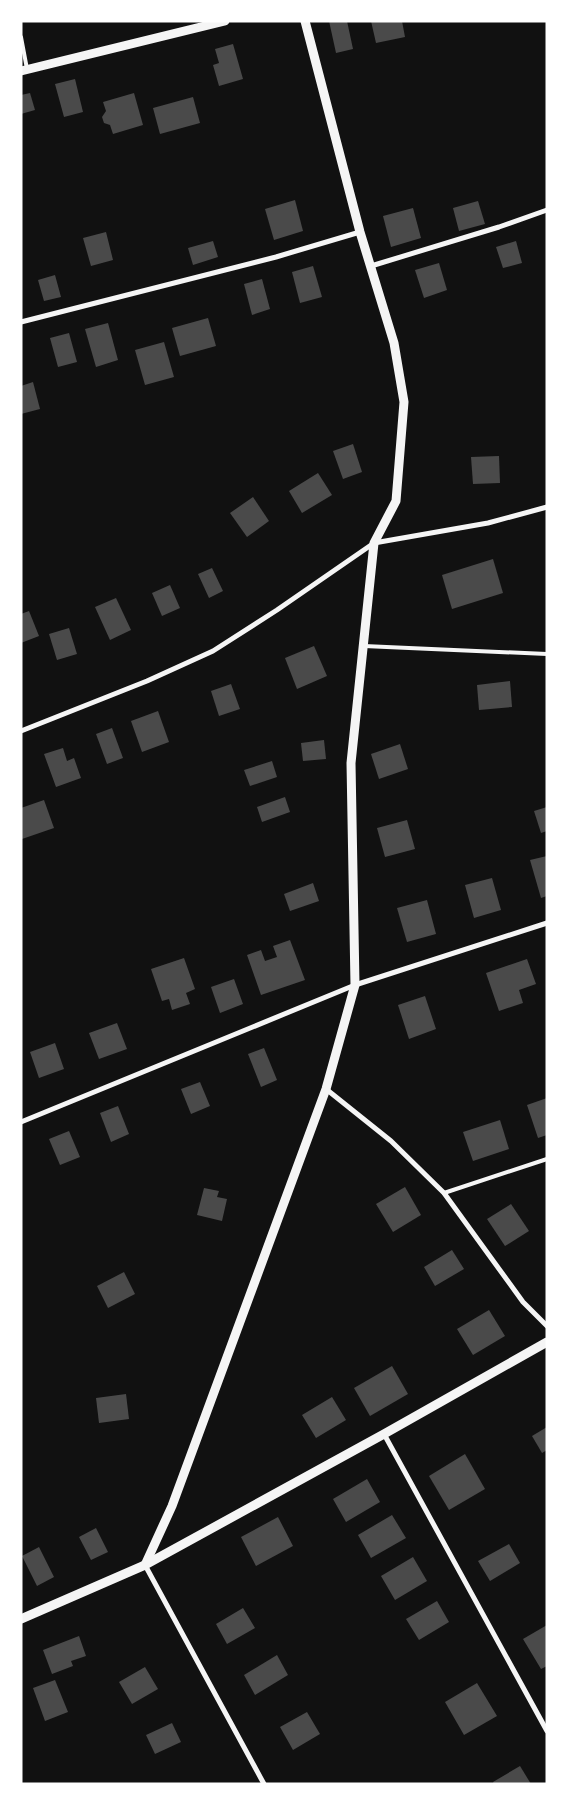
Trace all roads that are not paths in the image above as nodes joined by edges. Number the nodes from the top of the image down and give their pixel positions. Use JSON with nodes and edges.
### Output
{"nodes":[{"id":1,"x":225,"y":21,"type":"edge"},
{"id":2,"x":305,"y":21,"type":"edge"},
{"id":3,"x":21,"y":37,"type":"edge"},
{"id":4,"x":24,"y":70,"type":"edge"},
{"id":5,"x":547,"y":210,"type":"edge"},
{"id":6,"x":360,"y":232,"type":"junction"},
{"id":7,"x":371,"y":266,"type":"junction"},
{"id":8,"x":21,"y":322,"type":"edge"},
{"id":9,"x":547,"y":507,"type":"edge"},
{"id":10,"x":374,"y":543,"type":"junction"},
{"id":11,"x":364,"y":646,"type":"junction"},
{"id":12,"x":547,"y":654,"type":"edge"},
{"id":13,"x":21,"y":731,"type":"edge"},
{"id":14,"x":547,"y":923,"type":"edge"},
{"id":15,"x":355,"y":985,"type":"junction"},
{"id":16,"x":326,"y":1089,"type":"junction"},
{"id":17,"x":21,"y":1122,"type":"edge"},
{"id":18,"x":547,"y":1159,"type":"edge"},
{"id":19,"x":444,"y":1193,"type":"junction"},
{"id":20,"x":547,"y":1326,"type":"edge"},
{"id":21,"x":547,"y":1342,"type":"edge"},
{"id":22,"x":384,"y":1434,"type":"junction"},
{"id":23,"x":144,"y":1565,"type":"junction"},
{"id":24,"x":21,"y":1619,"type":"edge"},
{"id":25,"x":547,"y":1731,"type":"edge"},
{"id":26,"x":264,"y":1784,"type":"edge"}],
"edges":[{"from":1,"to":4,"type":"street"},
{"from":2,"to":6,"type":"street"},
{"from":3,"to":4,"type":"lane"},
{"from":5,"to":7,"type":"street"},
{"from":6,"to":7,"type":"street"},
{"from":6,"to":8,"type":"street"},
{"from":7,"to":10,"type":"street"},
{"from":9,"to":10,"type":"street"},
{"from":10,"to":11,"type":"street"},
{"from":10,"to":13,"type":"street"},
{"from":11,"to":12,"type":"lane"},
{"from":11,"to":15,"type":"street"},
{"from":14,"to":15,"type":"street"},
{"from":15,"to":16,"type":"street"},
{"from":15,"to":17,"type":"street"},
{"from":16,"to":19,"type":"street"},
{"from":16,"to":23,"type":"street"},
{"from":18,"to":19,"type":"lane"},
{"from":19,"to":20,"type":"street"},
{"from":21,"to":22,"type":"street"},
{"from":22,"to":23,"type":"street"},
{"from":22,"to":25,"type":"street"},
{"from":23,"to":24,"type":"street"},
{"from":23,"to":26,"type":"street"}]}
